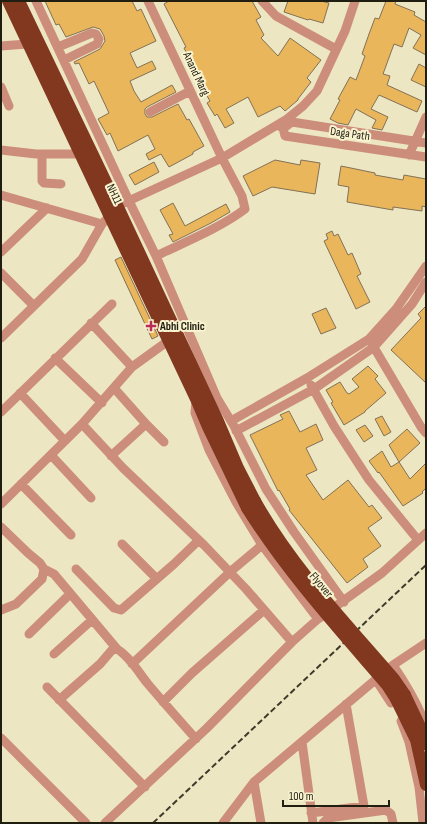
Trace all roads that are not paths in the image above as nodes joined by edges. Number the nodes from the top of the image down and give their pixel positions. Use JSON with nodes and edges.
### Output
{"nodes":[{"id":1,"x":8,"y":1,"type":"edge"},
{"id":2,"x":19,"y":1,"type":"edge"},
{"id":3,"x":36,"y":1,"type":"edge"},
{"id":4,"x":148,"y":1,"type":"edge"},
{"id":5,"x":262,"y":1,"type":"edge"},
{"id":6,"x":356,"y":1,"type":"edge"},
{"id":7,"x":27,"y":44,"type":"junction"},
{"id":8,"x":1,"y":46,"type":"edge"},
{"id":9,"x":58,"y":47,"type":"junction"},
{"id":10,"x":336,"y":49,"type":"junction"},
{"id":11,"x":64,"y":60,"type":"junction"},
{"id":12,"x":1,"y":87,"type":"edge"},
{"id":13,"x":190,"y":91,"type":"junction"},
{"id":14,"x":9,"y":106,"type":"dead end"},
{"id":15,"x":150,"y":112,"type":"dead end"},
{"id":16,"x":426,"y":117,"type":"edge"},
{"id":17,"x":280,"y":127,"type":"junction"},
{"id":18,"x":415,"y":141,"type":"junction"},
{"id":19,"x":426,"y":143,"type":"edge"},
{"id":20,"x":1,"y":150,"type":"edge"},
{"id":21,"x":42,"y":154,"type":"junction"},
{"id":22,"x":80,"y":154,"type":"junction"},
{"id":23,"x":409,"y":155,"type":"junction"},
{"id":24,"x":426,"y":157,"type":"edge"},
{"id":25,"x":222,"y":158,"type":"junction"},
{"id":26,"x":61,"y":184,"type":"dead end"},
{"id":27,"x":1,"y":195,"type":"edge"},
{"id":28,"x":123,"y":204,"type":"junction"},
{"id":29,"x":47,"y":208,"type":"junction"},
{"id":30,"x":106,"y":220,"type":"junction"},
{"id":31,"x":1,"y":252,"type":"edge"},
{"id":32,"x":156,"y":256,"type":"junction"},
{"id":33,"x":426,"y":266,"type":"edge"},
{"id":34,"x":1,"y":273,"type":"edge"},
{"id":35,"x":426,"y":282,"type":"edge"},
{"id":36,"x":112,"y":304,"type":"dead end"},
{"id":37,"x":34,"y":306,"type":"junction"},
{"id":38,"x":91,"y":323,"type":"junction"},
{"id":39,"x":1,"y":338,"type":"edge"},
{"id":40,"x":369,"y":339,"type":"junction"},
{"id":41,"x":168,"y":341,"type":"junction"},
{"id":42,"x":374,"y":347,"type":"junction"},
{"id":43,"x":55,"y":358,"type":"junction"},
{"id":44,"x":132,"y":367,"type":"junction"},
{"id":45,"x":307,"y":378,"type":"junction"},
{"id":46,"x":114,"y":388,"type":"junction"},
{"id":47,"x":314,"y":389,"type":"junction"},
{"id":48,"x":20,"y":393,"type":"junction"},
{"id":49,"x":206,"y":398,"type":"junction"},
{"id":50,"x":102,"y":403,"type":"junction"},
{"id":51,"x":1,"y":412,"type":"edge"},
{"id":52,"x":231,"y":421,"type":"junction"},
{"id":53,"x":82,"y":424,"type":"junction"},
{"id":54,"x":146,"y":424,"type":"junction"},
{"id":55,"x":236,"y":431,"type":"junction"},
{"id":56,"x":426,"y":432,"type":"edge"},
{"id":57,"x":65,"y":440,"type":"junction"},
{"id":58,"x":164,"y":442,"type":"dead end"},
{"id":59,"x":51,"y":455,"type":"junction"},
{"id":60,"x":111,"y":456,"type":"junction"},
{"id":61,"x":22,"y":484,"type":"junction"},
{"id":62,"x":91,"y":498,"type":"dead end"},
{"id":63,"x":1,"y":504,"type":"edge"},
{"id":64,"x":251,"y":504,"type":"junction"},
{"id":65,"x":1,"y":527,"type":"edge"},
{"id":66,"x":426,"y":533,"type":"edge"},
{"id":67,"x":71,"y":534,"type":"dead end"},
{"id":68,"x":199,"y":540,"type":"junction"},
{"id":69,"x":418,"y":540,"type":"junction"},
{"id":70,"x":122,"y":544,"type":"dead end"},
{"id":71,"x":262,"y":545,"type":"junction"},
{"id":72,"x":44,"y":569,"type":"junction"},
{"id":73,"x":76,"y":569,"type":"dead end"},
{"id":74,"x":230,"y":572,"type":"junction"},
{"id":75,"x":157,"y":579,"type":"junction"},
{"id":76,"x":70,"y":594,"type":"junction"},
{"id":77,"x":344,"y":602,"type":"junction"},
{"id":78,"x":1,"y":610,"type":"edge"},
{"id":79,"x":264,"y":610,"type":"junction"},
{"id":80,"x":318,"y":619,"type":"junction"},
{"id":81,"x":92,"y":620,"type":"junction"},
{"id":82,"x":29,"y":634,"type":"dead end"},
{"id":83,"x":292,"y":642,"type":"junction"},
{"id":84,"x":426,"y":643,"type":"edge"},
{"id":85,"x":117,"y":649,"type":"junction"},
{"id":86,"x":54,"y":654,"type":"dead end"},
{"id":87,"x":132,"y":664,"type":"junction"},
{"id":88,"x":393,"y":665,"type":"junction"},
{"id":89,"x":376,"y":680,"type":"junction"},
{"id":90,"x":48,"y":687,"type":"dead end"},
{"id":91,"x":408,"y":688,"type":"junction"},
{"id":92,"x":60,"y":700,"type":"junction"},
{"id":93,"x":390,"y":700,"type":"junction"},
{"id":94,"x":163,"y":702,"type":"junction"},
{"id":95,"x":346,"y":704,"type":"junction"},
{"id":96,"x":422,"y":706,"type":"edge"},
{"id":97,"x":426,"y":726,"type":"edge"},
{"id":98,"x":1,"y":738,"type":"edge"},
{"id":99,"x":196,"y":739,"type":"junction"},
{"id":100,"x":302,"y":742,"type":"junction"},
{"id":101,"x":426,"y":744,"type":"edge"},
{"id":102,"x":254,"y":782,"type":"junction"},
{"id":103,"x":426,"y":785,"type":"edge"},
{"id":104,"x":145,"y":787,"type":"junction"},
{"id":105,"x":311,"y":813,"type":"junction"},
{"id":106,"x":86,"y":823,"type":"edge"},
{"id":107,"x":105,"y":823,"type":"edge"},
{"id":108,"x":222,"y":823,"type":"edge"},
{"id":109,"x":260,"y":823,"type":"edge"},
{"id":110,"x":312,"y":823,"type":"edge"},
{"id":111,"x":323,"y":823,"type":"edge"},
{"id":112,"x":393,"y":823,"type":"edge"},
{"id":113,"x":423,"y":823,"type":"edge"}],
"edges":[{"from":1,"to":7,"type":"highway","name":"NH11"},
{"from":2,"to":28,"type":"highway"},
{"from":3,"to":9,"type":"street"},
{"from":4,"to":13,"type":"street","name":"Anand Marg"},
{"from":5,"to":10,"type":"street"},
{"from":6,"to":10,"type":"street"},
{"from":7,"to":8,"type":"street"},
{"from":7,"to":22,"type":"highway","name":"NH11"},
{"from":9,"to":11,"type":"street"},
{"from":9,"to":11,"type":"street"},
{"from":10,"to":17,"type":"street"},
{"from":11,"to":28,"type":"street"},
{"from":12,"to":14,"type":"street"},
{"from":13,"to":15,"type":"street"},
{"from":13,"to":25,"type":"street","name":"Anand Marg"},
{"from":16,"to":18,"type":"street"},
{"from":17,"to":18,"type":"street"},
{"from":17,"to":23,"type":"street","name":"Daga Path"},
{"from":17,"to":25,"type":"street"},
{"from":18,"to":19,"type":"street"},
{"from":18,"to":23,"type":"street"},
{"from":20,"to":21,"type":"street"},
{"from":21,"to":22,"type":"street"},
{"from":21,"to":26,"type":"street"},
{"from":22,"to":30,"type":"highway","name":"NH11"},
{"from":23,"to":24,"type":"street","name":"Daga Path"},
{"from":25,"to":28,"type":"street"},
{"from":25,"to":32,"type":"street","name":"Anand Marg"},
{"from":27,"to":29,"type":"street"},
{"from":28,"to":30,"type":"street"},
{"from":28,"to":32,"type":"street"},
{"from":28,"to":49,"type":"highway"},
{"from":29,"to":30,"type":"street"},
{"from":29,"to":31,"type":"street"},
{"from":30,"to":37,"type":"street"},
{"from":30,"to":41,"type":"highway","name":"NH11"},
{"from":32,"to":49,"type":"street"},
{"from":33,"to":40,"type":"street"},
{"from":34,"to":37,"type":"street"},
{"from":35,"to":42,"type":"street"},
{"from":36,"to":38,"type":"street"},
{"from":37,"to":39,"type":"street"},
{"from":38,"to":43,"type":"street"},
{"from":38,"to":44,"type":"street"},
{"from":40,"to":42,"type":"street"},
{"from":40,"to":45,"type":"street"},
{"from":41,"to":44,"type":"street"},
{"from":41,"to":49,"type":"highway","name":"NH11"},
{"from":42,"to":47,"type":"street"},
{"from":42,"to":56,"type":"street"},
{"from":43,"to":48,"type":"street"},
{"from":43,"to":50,"type":"street"},
{"from":44,"to":46,"type":"street"},
{"from":45,"to":47,"type":"street"},
{"from":45,"to":52,"type":"street"},
{"from":46,"to":50,"type":"street"},
{"from":46,"to":54,"type":"street"},
{"from":47,"to":55,"type":"street"},
{"from":47,"to":69,"type":"street"},
{"from":48,"to":51,"type":"street"},
{"from":48,"to":57,"type":"street"},
{"from":49,"to":52,"type":"street"},
{"from":49,"to":64,"type":"highway","name":"Flyover"},
{"from":49,"to":71,"type":"street"},
{"from":50,"to":53,"type":"street"},
{"from":52,"to":55,"type":"street"},
{"from":53,"to":57,"type":"street"},
{"from":53,"to":60,"type":"street"},
{"from":54,"to":58,"type":"street"},
{"from":54,"to":60,"type":"street"},
{"from":55,"to":77,"type":"street"},
{"from":57,"to":59,"type":"street"},
{"from":59,"to":61,"type":"street"},
{"from":59,"to":62,"type":"street"},
{"from":60,"to":68,"type":"street"},
{"from":61,"to":63,"type":"street"},
{"from":61,"to":67,"type":"street"},
{"from":64,"to":101,"type":"highway","name":"Flyover","bridge":true},
{"from":64,"to":103,"type":"highway","name":"Flyover","bridge":true},
{"from":65,"to":72,"type":"street"},
{"from":66,"to":69,"type":"street"},
{"from":68,"to":74,"type":"street"},
{"from":68,"to":75,"type":"street"},
{"from":69,"to":77,"type":"street"},
{"from":70,"to":75,"type":"street"},
{"from":71,"to":74,"type":"street"},
{"from":71,"to":80,"type":"street"},
{"from":72,"to":76,"type":"street"},
{"from":72,"to":78,"type":"street"},
{"from":73,"to":75,"type":"street"},
{"from":74,"to":79,"type":"street"},
{"from":74,"to":87,"type":"street"},
{"from":76,"to":81,"type":"street"},
{"from":76,"to":82,"type":"street"},
{"from":77,"to":80,"type":"street"},
{"from":79,"to":83,"type":"street"},
{"from":79,"to":94,"type":"street"},
{"from":80,"to":83,"type":"street"},
{"from":81,"to":85,"type":"street"},
{"from":81,"to":86,"type":"street"},
{"from":83,"to":99,"type":"street"},
{"from":84,"to":88,"type":"street"},
{"from":85,"to":87,"type":"street"},
{"from":85,"to":92,"type":"street"},
{"from":87,"to":94,"type":"street"},
{"from":88,"to":89,"type":"street"},
{"from":88,"to":91,"type":"street"},
{"from":89,"to":93,"type":"street"},
{"from":89,"to":95,"type":"street"},
{"from":90,"to":92,"type":"street"},
{"from":91,"to":93,"type":"street"},
{"from":91,"to":96,"type":"street"},
{"from":92,"to":104,"type":"street"},
{"from":93,"to":113,"type":"street"},
{"from":94,"to":99,"type":"street"},
{"from":95,"to":100,"type":"street"},
{"from":95,"to":105,"type":"street"},
{"from":96,"to":97,"type":"street"},
{"from":98,"to":106,"type":"street"},
{"from":99,"to":104,"type":"street"},
{"from":100,"to":102,"type":"street"},
{"from":100,"to":105,"type":"street"},
{"from":102,"to":108,"type":"street"},
{"from":102,"to":109,"type":"street"},
{"from":104,"to":107,"type":"street"},
{"from":105,"to":110,"type":"street"},
{"from":111,"to":112,"type":"street"}]}
